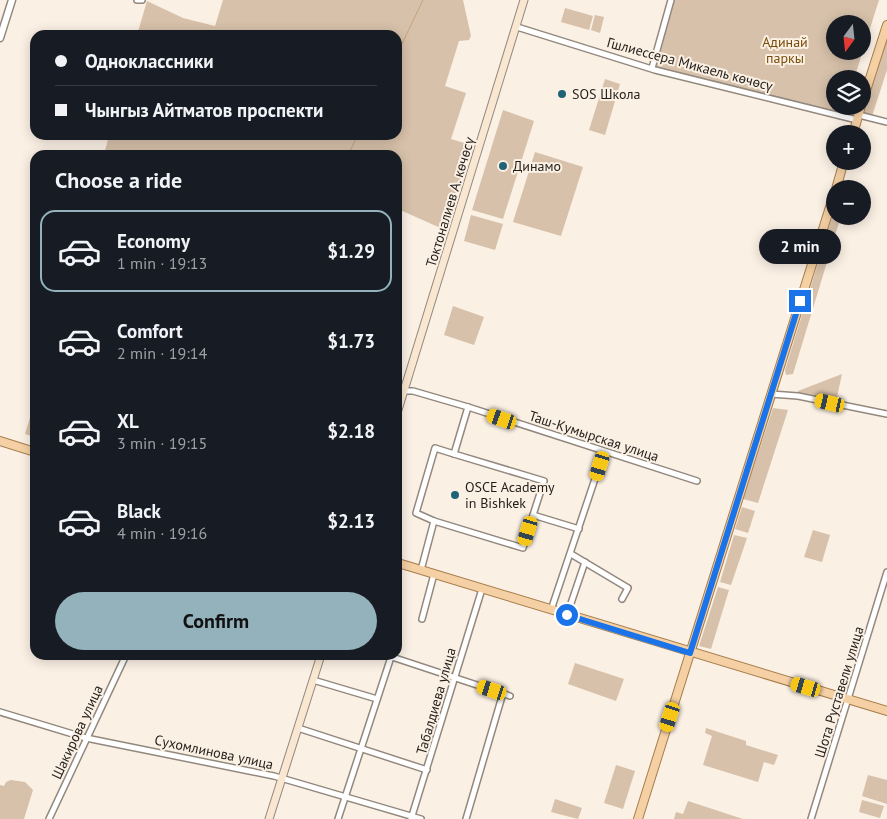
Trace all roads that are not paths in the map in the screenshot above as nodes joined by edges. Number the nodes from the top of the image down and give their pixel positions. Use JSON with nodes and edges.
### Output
{"nodes":[{"id":1,"x":12,"y":0,"type":"edge"},
{"id":2,"x":137,"y":0,"type":"edge"},
{"id":3,"x":142,"y":0,"type":"edge"},
{"id":4,"x":524,"y":0,"type":"edge"},
{"id":5,"x":671,"y":0,"type":"edge"},
{"id":6,"x":887,"y":25,"type":"edge"},
{"id":7,"x":517,"y":27,"type":"junction"},
{"id":8,"x":0,"y":38,"type":"edge"},
{"id":9,"x":652,"y":68,"type":"junction"},
{"id":10,"x":871,"y":76,"type":"edge"},
{"id":11,"x":858,"y":117,"type":"junction"},
{"id":12,"x":887,"y":122,"type":"edge"},
{"id":13,"x":856,"y":125,"type":"edge"},
{"id":14,"x":826,"y":219,"type":"edge"},
{"id":15,"x":402,"y":388,"type":"edge"},
{"id":16,"x":402,"y":391,"type":"edge"},
{"id":17,"x":771,"y":394,"type":"junction"},
{"id":18,"x":468,"y":407,"type":"junction"},
{"id":19,"x":887,"y":414,"type":"edge"},
{"id":20,"x":0,"y":441,"type":"edge"},
{"id":21,"x":30,"y":450,"type":"edge"},
{"id":22,"x":604,"y":452,"type":"junction"},
{"id":23,"x":454,"y":454,"type":"junction"},
{"id":24,"x":697,"y":481,"type":"dead end"},
{"id":25,"x":533,"y":515,"type":"junction"},
{"id":26,"x":434,"y":521,"type":"junction"},
{"id":27,"x":579,"y":529,"type":"junction"},
{"id":28,"x":571,"y":554,"type":"junction"},
{"id":29,"x":584,"y":562,"type":"junction"},
{"id":30,"x":402,"y":564,"type":"edge"},
{"id":31,"x":420,"y":570,"type":"junction"},
{"id":32,"x":887,"y":572,"type":"edge"},
{"id":33,"x":434,"y":574,"type":"junction"},
{"id":34,"x":482,"y":589,"type":"junction"},
{"id":35,"x":622,"y":599,"type":"dead end"},
{"id":36,"x":551,"y":610,"type":"junction"},
{"id":37,"x":567,"y":615,"type":"junction"},
{"id":38,"x":422,"y":619,"type":"dead end"},
{"id":39,"x":690,"y":653,"type":"junction"},
{"id":40,"x":124,"y":660,"type":"edge"},
{"id":41,"x":319,"y":660,"type":"edge"},
{"id":42,"x":387,"y":660,"type":"edge"},
{"id":43,"x":400,"y":660,"type":"edge"},
{"id":44,"x":455,"y":678,"type":"junction"},
{"id":45,"x":313,"y":680,"type":"junction"},
{"id":46,"x":503,"y":693,"type":"junction"},
{"id":47,"x":510,"y":696,"type":"dead end"},
{"id":48,"x":377,"y":699,"type":"junction"},
{"id":49,"x":848,"y":699,"type":"junction"},
{"id":50,"x":887,"y":711,"type":"edge"},
{"id":51,"x":0,"y":712,"type":"edge"},
{"id":52,"x":298,"y":728,"type":"junction"},
{"id":53,"x":86,"y":738,"type":"junction"},
{"id":54,"x":360,"y":749,"type":"junction"},
{"id":55,"x":427,"y":770,"type":"junction"},
{"id":56,"x":283,"y":778,"type":"junction"},
{"id":57,"x":345,"y":797,"type":"junction"},
{"id":58,"x":412,"y":818,"type":"edge"},
{"id":59,"x":49,"y":819,"type":"edge"},
{"id":60,"x":270,"y":819,"type":"edge"},
{"id":61,"x":338,"y":819,"type":"edge"},
{"id":62,"x":422,"y":819,"type":"edge"},
{"id":63,"x":466,"y":819,"type":"edge"},
{"id":64,"x":638,"y":819,"type":"edge"},
{"id":65,"x":811,"y":819,"type":"edge"}],
"edges":[{"from":1,"to":8,"type":"street"},
{"from":2,"to":3,"type":"street"},
{"from":4,"to":7,"type":"main road","name":"Токтоналиев А. көчөсү"},
{"from":5,"to":9,"type":"street"},
{"from":6,"to":10,"type":"main road"},
{"from":7,"to":9,"type":"street","name":"Гшлиессера Микаель көчөсү"},
{"from":7,"to":15,"type":"main road","name":"Токтоналиев А. көчөсү"},
{"from":9,"to":11,"type":"street","name":"Гшлиессера Микаель көчөсү"},
{"from":11,"to":12,"type":"street","name":"Гшлиессера Микаель көчөсү"},
{"from":11,"to":13,"type":"main road"},
{"from":14,"to":17,"type":"main road"},
{"from":16,"to":18,"type":"street","name":"Таш-Кумырская улица"},
{"from":17,"to":19,"type":"street"},
{"from":17,"to":39,"type":"main road"},
{"from":18,"to":22,"type":"street","name":"Таш-Кумырская улица"},
{"from":18,"to":23,"type":"street"},
{"from":20,"to":21,"type":"main road"},
{"from":22,"to":24,"type":"street","name":"Таш-Кумырская улица"},
{"from":22,"to":27,"type":"street"},
{"from":23,"to":25,"type":"street"},
{"from":23,"to":26,"type":"street"},
{"from":25,"to":26,"type":"street"},
{"from":25,"to":27,"type":"street"},
{"from":26,"to":31,"type":"street"},
{"from":27,"to":28,"type":"street"},
{"from":28,"to":29,"type":"street"},
{"from":28,"to":36,"type":"street"},
{"from":29,"to":35,"type":"street"},
{"from":29,"to":37,"type":"street"},
{"from":30,"to":31,"type":"main road"},
{"from":31,"to":33,"type":"main road"},
{"from":32,"to":49,"type":"street","name":"Шота Руставели улица"},
{"from":33,"to":34,"type":"main road"},
{"from":33,"to":38,"type":"street"},
{"from":34,"to":36,"type":"main road"},
{"from":34,"to":44,"type":"street","name":"Табалдиева улица"},
{"from":36,"to":37,"type":"main road"},
{"from":37,"to":39,"type":"main road"},
{"from":39,"to":49,"type":"main road"},
{"from":39,"to":64,"type":"main road"},
{"from":40,"to":53,"type":"street","name":"Шакирова улица"},
{"from":41,"to":45,"type":"main road"},
{"from":42,"to":48,"type":"street"},
{"from":43,"to":44,"type":"street"},
{"from":44,"to":46,"type":"street"},
{"from":44,"to":55,"type":"street","name":"Табалдиева улица"},
{"from":45,"to":48,"type":"street"},
{"from":45,"to":52,"type":"main road"},
{"from":46,"to":47,"type":"street"},
{"from":46,"to":63,"type":"street"},
{"from":48,"to":54,"type":"street"},
{"from":49,"to":50,"type":"main road"},
{"from":49,"to":65,"type":"street","name":"Шота Руставели улица"},
{"from":51,"to":53,"type":"street","name":"Сухомлинова улица"},
{"from":52,"to":54,"type":"street"},
{"from":52,"to":56,"type":"main road"},
{"from":53,"to":56,"type":"street","name":"Сухомлинова улица"},
{"from":53,"to":59,"type":"street","name":"Шакирова улица"},
{"from":54,"to":55,"type":"street"},
{"from":54,"to":57,"type":"street"},
{"from":55,"to":58,"type":"street","name":"Табалдиева улица"},
{"from":56,"to":57,"type":"street","name":"Сухомлинова улица"},
{"from":56,"to":60,"type":"main road"},
{"from":57,"to":58,"type":"street","name":"Сухомлинова улица"},
{"from":57,"to":61,"type":"street"},
{"from":58,"to":62,"type":"street","name":"Сухомлинова улица"}]}
